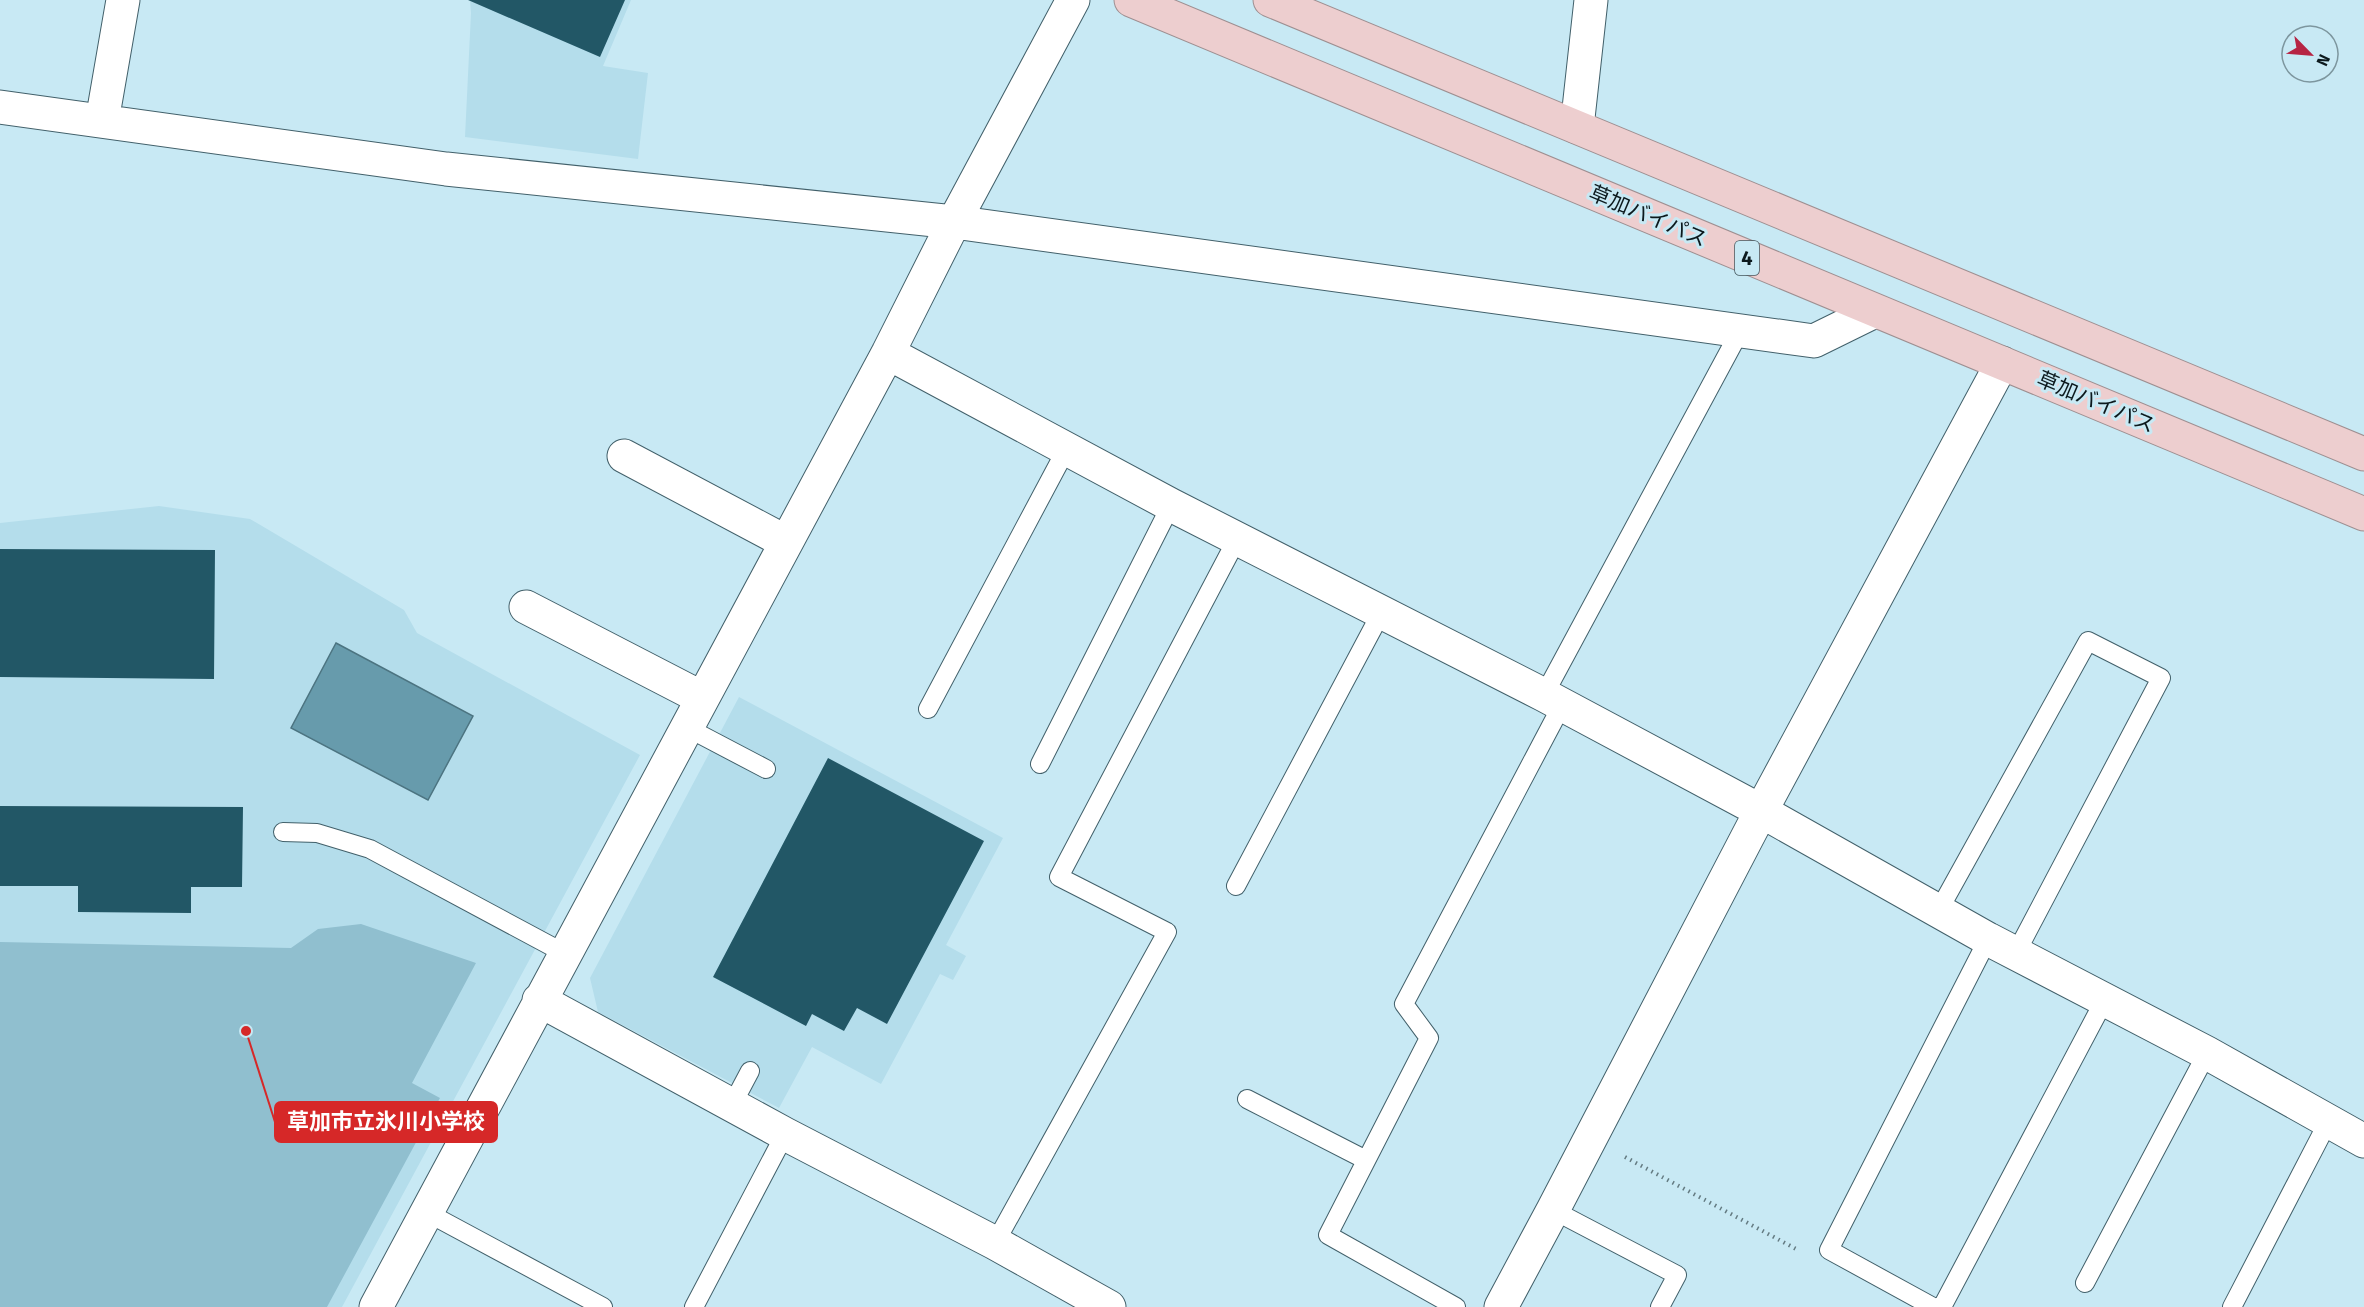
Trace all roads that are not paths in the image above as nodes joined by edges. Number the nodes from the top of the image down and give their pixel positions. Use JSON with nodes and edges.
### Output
{"nodes":[{"id":1,"x":123,"y":0,"type":"edge"},
{"id":2,"x":1073,"y":0,"type":"edge"},
{"id":3,"x":1131,"y":0,"type":"edge"},
{"id":4,"x":1592,"y":0,"type":"edge"},
{"id":5,"x":1278,"y":1,"type":"edge"},
{"id":6,"x":0,"y":107,"type":"edge"},
{"id":7,"x":102,"y":121,"type":"junction"},
{"id":8,"x":1576,"y":127,"type":"junction"},
{"id":9,"x":954,"y":222,"type":"junction"},
{"id":10,"x":1875,"y":311,"type":"junction"},
{"id":11,"x":1740,"y":331,"type":"junction"},
{"id":12,"x":888,"y":353,"type":"junction"},
{"id":13,"x":2002,"y":363,"type":"junction"},
{"id":14,"x":1067,"y":448,"type":"junction"},
{"id":15,"x":2364,"y":454,"type":"edge"},
{"id":16,"x":624,"y":456,"type":"dead end"},
{"id":17,"x":1171,"y":505,"type":"junction"},
{"id":18,"x":2364,"y":514,"type":"edge"},
{"id":19,"x":1237,"y":539,"type":"junction"},
{"id":20,"x":786,"y":542,"type":"junction"},
{"id":21,"x":526,"y":607,"type":"dead end"},
{"id":22,"x":1381,"y":613,"type":"junction"},
{"id":23,"x":702,"y":698,"type":"junction"},
{"id":24,"x":1553,"y":700,"type":"junction"},
{"id":25,"x":928,"y":709,"type":"dead end"},
{"id":26,"x":686,"y":727,"type":"junction"},
{"id":27,"x":1040,"y":764,"type":"dead end"},
{"id":28,"x":766,"y":768,"type":"dead end"},
{"id":29,"x":1761,"y":812,"type":"junction"},
{"id":30,"x":283,"y":832,"type":"dead end"},
{"id":31,"x":1236,"y":886,"type":"dead end"},
{"id":32,"x":1939,"y":910,"type":"junction"},
{"id":33,"x":2002,"y":946,"type":"junction"},
{"id":34,"x":564,"y":953,"type":"junction"},
{"id":35,"x":539,"y":1000,"type":"junction"},
{"id":36,"x":2104,"y":1000,"type":"junction"},
{"id":37,"x":2207,"y":1053,"type":"junction"},
{"id":38,"x":750,"y":1071,"type":"dead end"},
{"id":39,"x":1247,"y":1099,"type":"dead end"},
{"id":40,"x":732,"y":1105,"type":"junction"},
{"id":41,"x":2328,"y":1122,"type":"junction"},
{"id":42,"x":785,"y":1134,"type":"junction"},
{"id":43,"x":2364,"y":1141,"type":"edge"},
{"id":44,"x":1366,"y":1160,"type":"junction"},
{"id":45,"x":1554,"y":1210,"type":"junction"},
{"id":46,"x":428,"y":1213,"type":"junction"},
{"id":47,"x":995,"y":1244,"type":"junction"},
{"id":48,"x":2085,"y":1282,"type":"dead end"},
{"id":49,"x":1090,"y":1303,"type":"edge"},
{"id":50,"x":376,"y":1307,"type":"edge"},
{"id":51,"x":603,"y":1307,"type":"edge"},
{"id":52,"x":694,"y":1307,"type":"edge"},
{"id":53,"x":1456,"y":1307,"type":"edge"},
{"id":54,"x":1501,"y":1307,"type":"edge"},
{"id":55,"x":1660,"y":1307,"type":"edge"},
{"id":56,"x":1933,"y":1307,"type":"edge"},
{"id":57,"x":1942,"y":1307,"type":"edge"},
{"id":58,"x":2232,"y":1307,"type":"edge"}],
"edges":[{"from":1,"to":7,"type":"street"},
{"from":2,"to":9,"type":"street"},
{"from":3,"to":10,"type":"highway","name":"草加バイパス","number":"4"},
{"from":4,"to":8,"type":"street"},
{"from":5,"to":8,"type":"highway"},
{"from":6,"to":7,"type":"street"},
{"from":7,"to":9,"type":"street"},
{"from":8,"to":15,"type":"highway"},
{"from":9,"to":11,"type":"street"},
{"from":9,"to":12,"type":"street"},
{"from":10,"to":11,"type":"street"},
{"from":10,"to":13,"type":"highway","name":"草加バイパス","number":"4"},
{"from":11,"to":24,"type":"lane"},
{"from":12,"to":14,"type":"street"},
{"from":12,"to":20,"type":"street"},
{"from":13,"to":18,"type":"highway","name":"草加バイパス","number":"4"},
{"from":13,"to":29,"type":"street"},
{"from":14,"to":17,"type":"street"},
{"from":14,"to":25,"type":"lane"},
{"from":16,"to":20,"type":"street"},
{"from":17,"to":19,"type":"street"},
{"from":17,"to":27,"type":"lane"},
{"from":19,"to":22,"type":"street"},
{"from":19,"to":47,"type":"lane"},
{"from":20,"to":23,"type":"street"},
{"from":21,"to":23,"type":"street"},
{"from":22,"to":24,"type":"street"},
{"from":22,"to":31,"type":"lane"},
{"from":23,"to":26,"type":"street"},
{"from":24,"to":29,"type":"street"},
{"from":24,"to":44,"type":"lane"},
{"from":26,"to":28,"type":"lane"},
{"from":26,"to":34,"type":"street"},
{"from":29,"to":32,"type":"street"},
{"from":29,"to":45,"type":"street"},
{"from":30,"to":34,"type":"lane"},
{"from":32,"to":33,"type":"street"},
{"from":32,"to":33,"type":"lane"},
{"from":33,"to":36,"type":"street"},
{"from":33,"to":56,"type":"lane"},
{"from":34,"to":35,"type":"street"},
{"from":35,"to":40,"type":"street"},
{"from":35,"to":46,"type":"street"},
{"from":36,"to":37,"type":"street"},
{"from":36,"to":57,"type":"lane"},
{"from":37,"to":41,"type":"street"},
{"from":37,"to":48,"type":"lane"},
{"from":38,"to":40,"type":"lane"},
{"from":39,"to":44,"type":"lane"},
{"from":40,"to":42,"type":"street"},
{"from":41,"to":43,"type":"street"},
{"from":41,"to":58,"type":"lane"},
{"from":42,"to":47,"type":"street"},
{"from":42,"to":52,"type":"lane"},
{"from":44,"to":53,"type":"lane"},
{"from":45,"to":54,"type":"street"},
{"from":45,"to":55,"type":"lane"},
{"from":46,"to":50,"type":"street"},
{"from":46,"to":51,"type":"lane"},
{"from":47,"to":49,"type":"street"}]}
